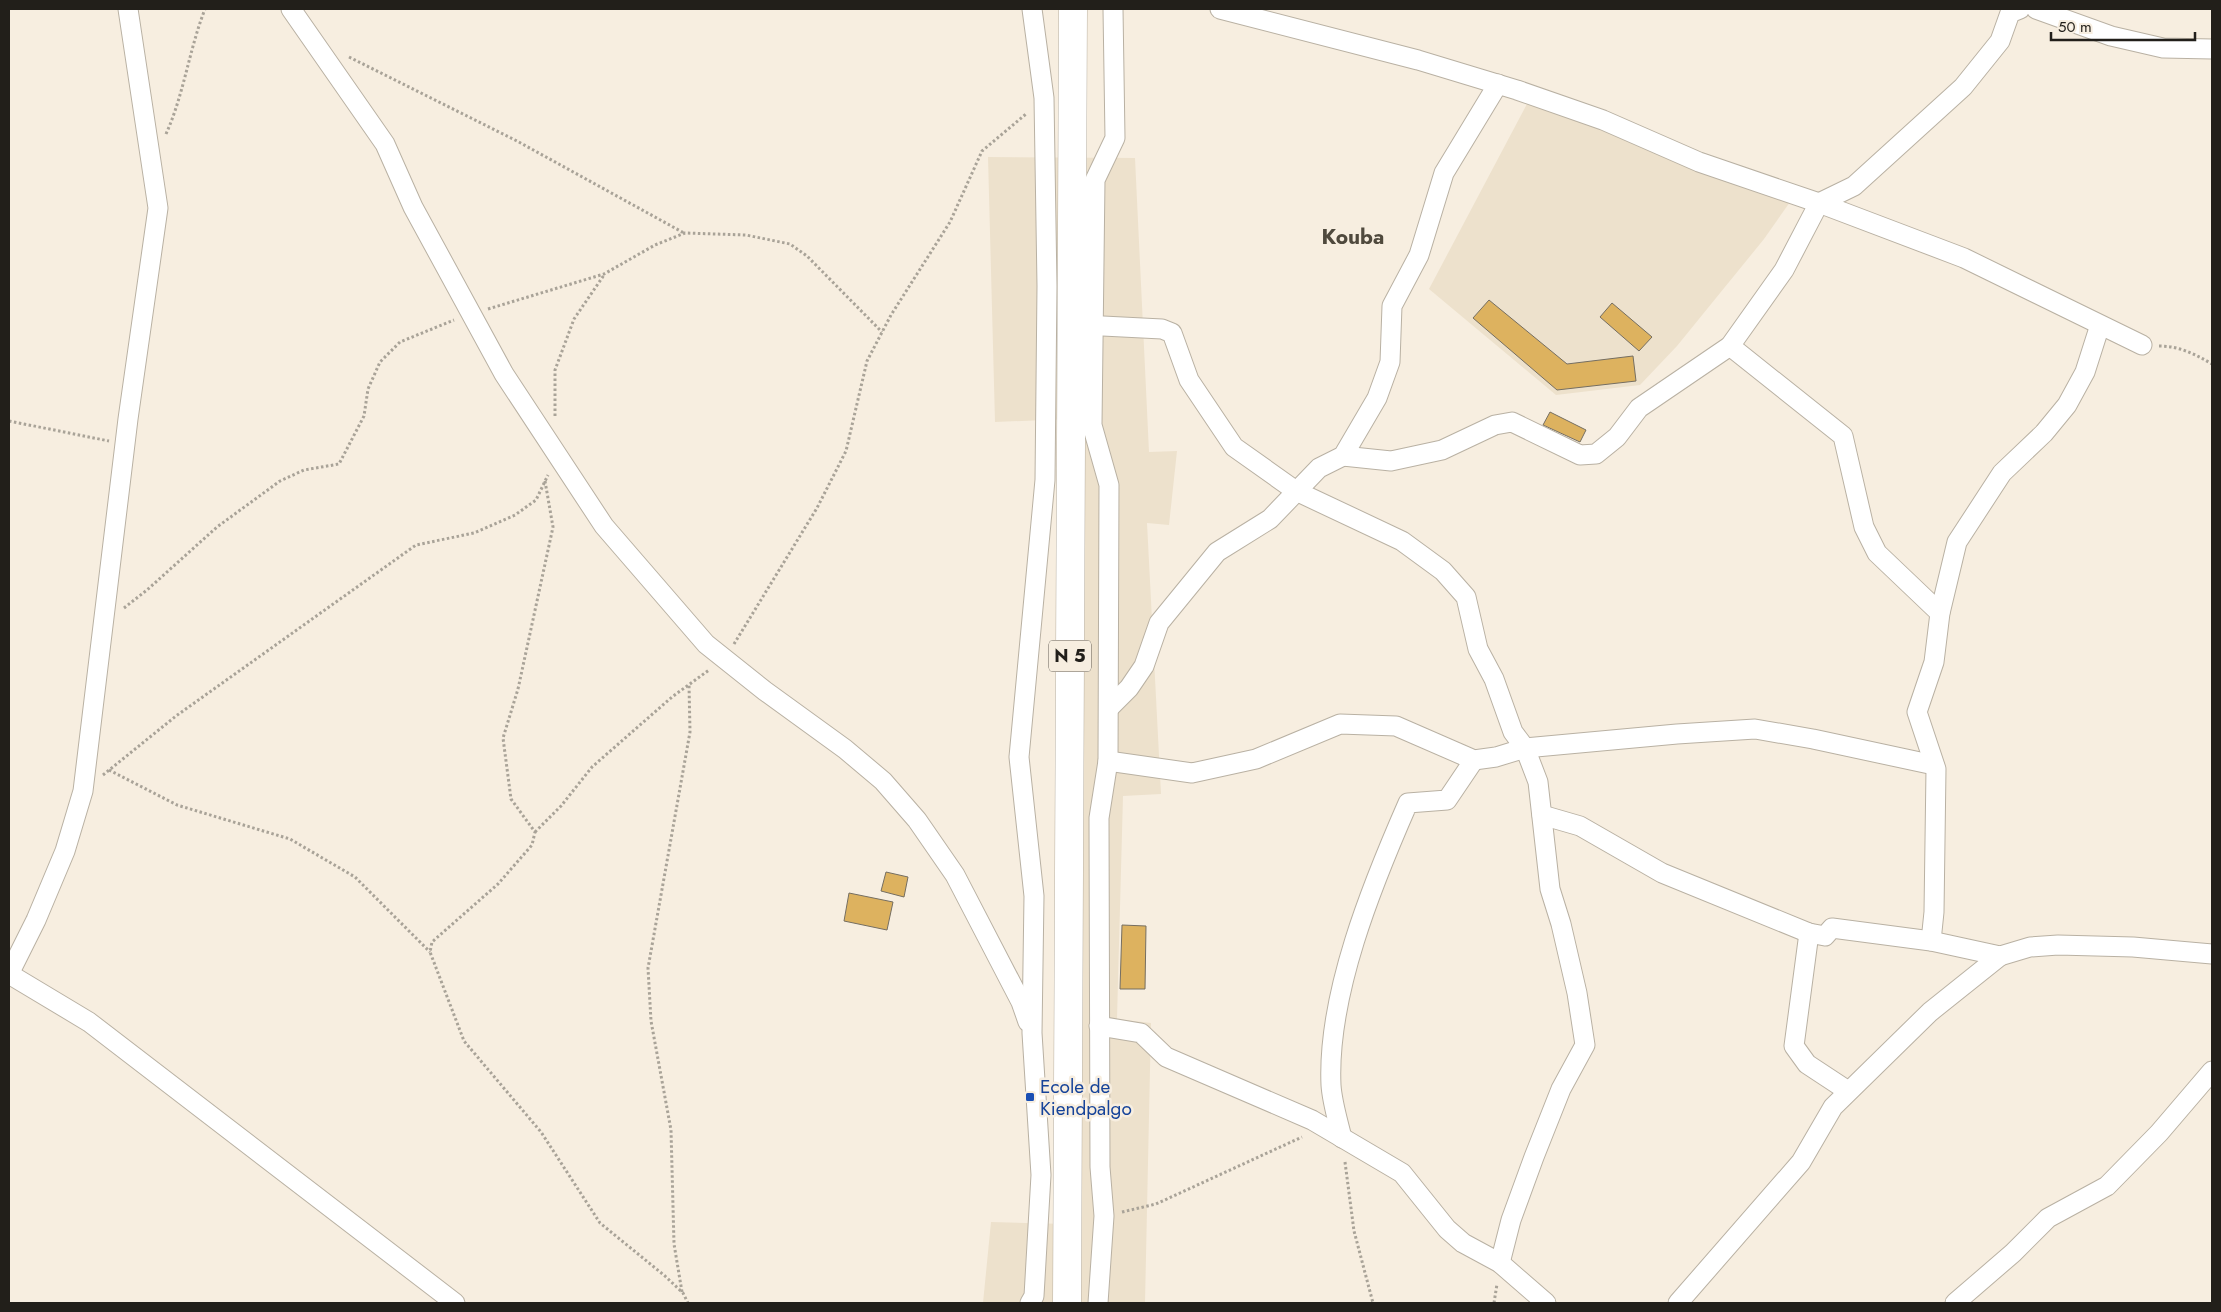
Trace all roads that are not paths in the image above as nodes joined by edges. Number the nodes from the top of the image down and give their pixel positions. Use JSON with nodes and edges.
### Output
{"nodes":[{"id":1,"x":128,"y":9,"type":"edge"},
{"id":2,"x":291,"y":9,"type":"edge"},
{"id":3,"x":1032,"y":9,"type":"edge"},
{"id":4,"x":1073,"y":9,"type":"edge"},
{"id":5,"x":1113,"y":9,"type":"edge"},
{"id":6,"x":1220,"y":9,"type":"edge"},
{"id":7,"x":2020,"y":9,"type":"edge"},
{"id":8,"x":2036,"y":9,"type":"edge"},
{"id":9,"x":2212,"y":49,"type":"edge"},
{"id":10,"x":1498,"y":84,"type":"junction"},
{"id":11,"x":1819,"y":203,"type":"junction"},
{"id":12,"x":1082,"y":325,"type":"junction"},
{"id":13,"x":2100,"y":325,"type":"junction"},
{"id":14,"x":2142,"y":345,"type":"road end"},
{"id":15,"x":1730,"y":346,"type":"junction"},
{"id":16,"x":1343,"y":456,"type":"junction"},
{"id":17,"x":1296,"y":491,"type":"junction"},
{"id":18,"x":1940,"y":613,"type":"junction"},
{"id":19,"x":1109,"y":708,"type":"junction"},
{"id":20,"x":1525,"y":748,"type":"junction"},
{"id":21,"x":1474,"y":760,"type":"junction"},
{"id":22,"x":1108,"y":761,"type":"junction"},
{"id":23,"x":1934,"y":765,"type":"junction"},
{"id":24,"x":1542,"y":815,"type":"junction"},
{"id":25,"x":1809,"y":933,"type":"junction"},
{"id":26,"x":1931,"y":941,"type":"junction"},
{"id":27,"x":2212,"y":954,"type":"edge"},
{"id":28,"x":2000,"y":956,"type":"junction"},
{"id":29,"x":9,"y":974,"type":"edge"},
{"id":30,"x":1099,"y":1026,"type":"junction"},
{"id":31,"x":1032,"y":1033,"type":"junction"},
{"id":32,"x":2212,"y":1071,"type":"edge"},
{"id":33,"x":1848,"y":1092,"type":"junction"},
{"id":34,"x":1342,"y":1138,"type":"junction"},
{"id":35,"x":1500,"y":1264,"type":"junction"},
{"id":36,"x":455,"y":1303,"type":"edge"},
{"id":37,"x":1030,"y":1303,"type":"edge"},
{"id":38,"x":1067,"y":1303,"type":"edge"},
{"id":39,"x":1098,"y":1303,"type":"edge"},
{"id":40,"x":1546,"y":1303,"type":"edge"},
{"id":41,"x":1678,"y":1303,"type":"edge"},
{"id":42,"x":1955,"y":1303,"type":"edge"}],
"edges":[{"from":1,"to":29,"type":"street"},
{"from":2,"to":31,"type":"street"},
{"from":3,"to":31,"type":"street"},
{"from":4,"to":12,"type":"highway","number":"N 5"},
{"from":5,"to":12,"type":"street"},
{"from":6,"to":10,"type":"street"},
{"from":7,"to":11,"type":"street"},
{"from":8,"to":9,"type":"street"},
{"from":10,"to":11,"type":"street"},
{"from":10,"to":16,"type":"street"},
{"from":11,"to":13,"type":"street"},
{"from":11,"to":15,"type":"street"},
{"from":12,"to":17,"type":"street"},
{"from":12,"to":19,"type":"street"},
{"from":12,"to":38,"type":"highway","number":"N 5"},
{"from":13,"to":14,"type":"street"},
{"from":13,"to":18,"type":"street"},
{"from":15,"to":16,"type":"street"},
{"from":15,"to":18,"type":"street"},
{"from":16,"to":17,"type":"street"},
{"from":17,"to":19,"type":"street"},
{"from":17,"to":20,"type":"street"},
{"from":18,"to":23,"type":"street"},
{"from":19,"to":22,"type":"street"},
{"from":20,"to":21,"type":"street"},
{"from":20,"to":23,"type":"street"},
{"from":20,"to":24,"type":"street"},
{"from":21,"to":22,"type":"street"},
{"from":21,"to":34,"type":"street"},
{"from":22,"to":30,"type":"street"},
{"from":23,"to":26,"type":"street"},
{"from":24,"to":25,"type":"street"},
{"from":24,"to":35,"type":"street"},
{"from":25,"to":26,"type":"street"},
{"from":25,"to":33,"type":"street"},
{"from":26,"to":28,"type":"street"},
{"from":27,"to":28,"type":"street"},
{"from":28,"to":33,"type":"street"},
{"from":29,"to":36,"type":"street"},
{"from":30,"to":34,"type":"street"},
{"from":30,"to":39,"type":"street"},
{"from":31,"to":37,"type":"street"},
{"from":32,"to":42,"type":"street"},
{"from":33,"to":41,"type":"street"},
{"from":34,"to":35,"type":"street"},
{"from":35,"to":40,"type":"street"}]}
